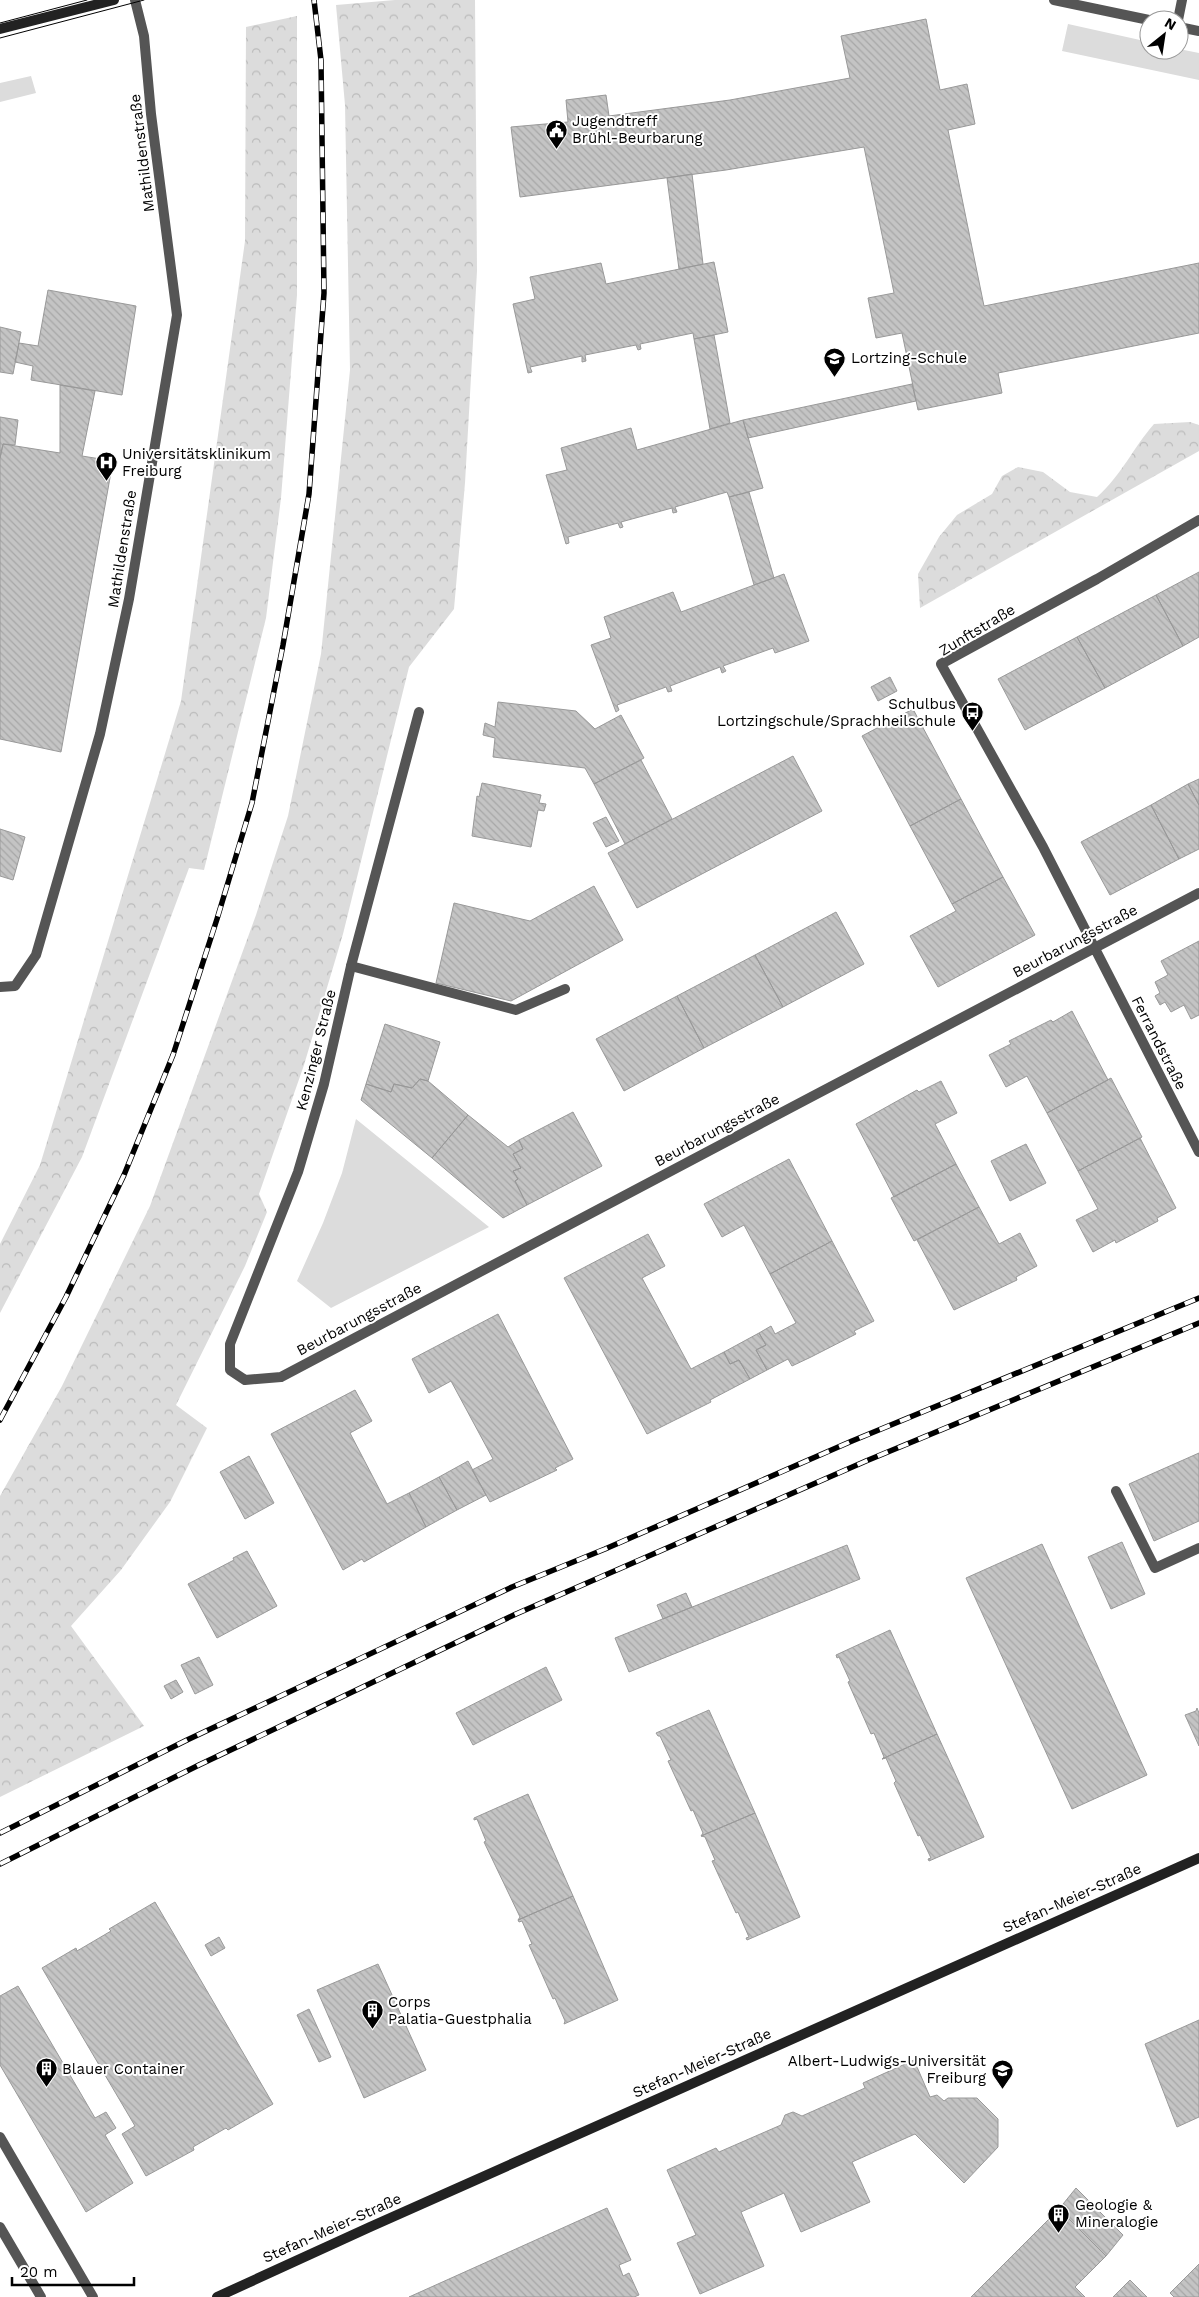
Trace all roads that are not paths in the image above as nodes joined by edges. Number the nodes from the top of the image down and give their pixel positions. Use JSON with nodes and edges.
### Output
{"nodes":[{"id":1,"x":114,"y":0,"type":"edge"},
{"id":2,"x":135,"y":0,"type":"edge"},
{"id":3,"x":1054,"y":0,"type":"edge"},
{"id":4,"x":1139,"y":18,"type":"edge"},
{"id":5,"x":0,"y":29,"type":"edge"},
{"id":6,"x":1199,"y":520,"type":"edge"},
{"id":7,"x":419,"y":712,"type":"dead end"},
{"id":8,"x":1199,"y":893,"type":"edge"},
{"id":9,"x":1093,"y":948,"type":"junction"},
{"id":10,"x":352,"y":966,"type":"junction"},
{"id":11,"x":0,"y":987,"type":"edge"},
{"id":12,"x":565,"y":989,"type":"dead end"},
{"id":13,"x":1199,"y":1152,"type":"edge"},
{"id":14,"x":245,"y":1380,"type":"joint"},
{"id":15,"x":1116,"y":1491,"type":"dead end"},
{"id":16,"x":1199,"y":1548,"type":"edge"},
{"id":17,"x":1199,"y":1858,"type":"edge"},
{"id":18,"x":0,"y":2137,"type":"edge"},
{"id":19,"x":0,"y":2227,"type":"edge"},
{"id":20,"x":41,"y":2297,"type":"edge"},
{"id":21,"x":94,"y":2297,"type":"edge"},
{"id":22,"x":217,"y":2297,"type":"edge"}],
"edges":[{"from":1,"to":5,"type":"main road"},
{"from":2,"to":11,"type":"street","name":"Mathildenstraße"},
{"from":3,"to":4,"type":"street"},
{"from":6,"to":9,"type":"street","name":"Zunftstraße"},
{"from":7,"to":10,"type":"street","name":"Kenzinger Straße"},
{"from":8,"to":9,"type":"street","name":"Beurbarungsstraße"},
{"from":9,"to":13,"type":"street","name":"Ferrandstraße"},
{"from":9,"to":14,"type":"street","name":"Beurbarungsstraße"},
{"from":10,"to":12,"type":"street"},
{"from":10,"to":14,"type":"street","name":"Kenzinger Straße"},
{"from":15,"to":16,"type":"street"},
{"from":17,"to":22,"type":"main road","name":"Stefan-Meier-Straße"},
{"from":18,"to":21,"type":"street"},
{"from":19,"to":20,"type":"street"}]}
